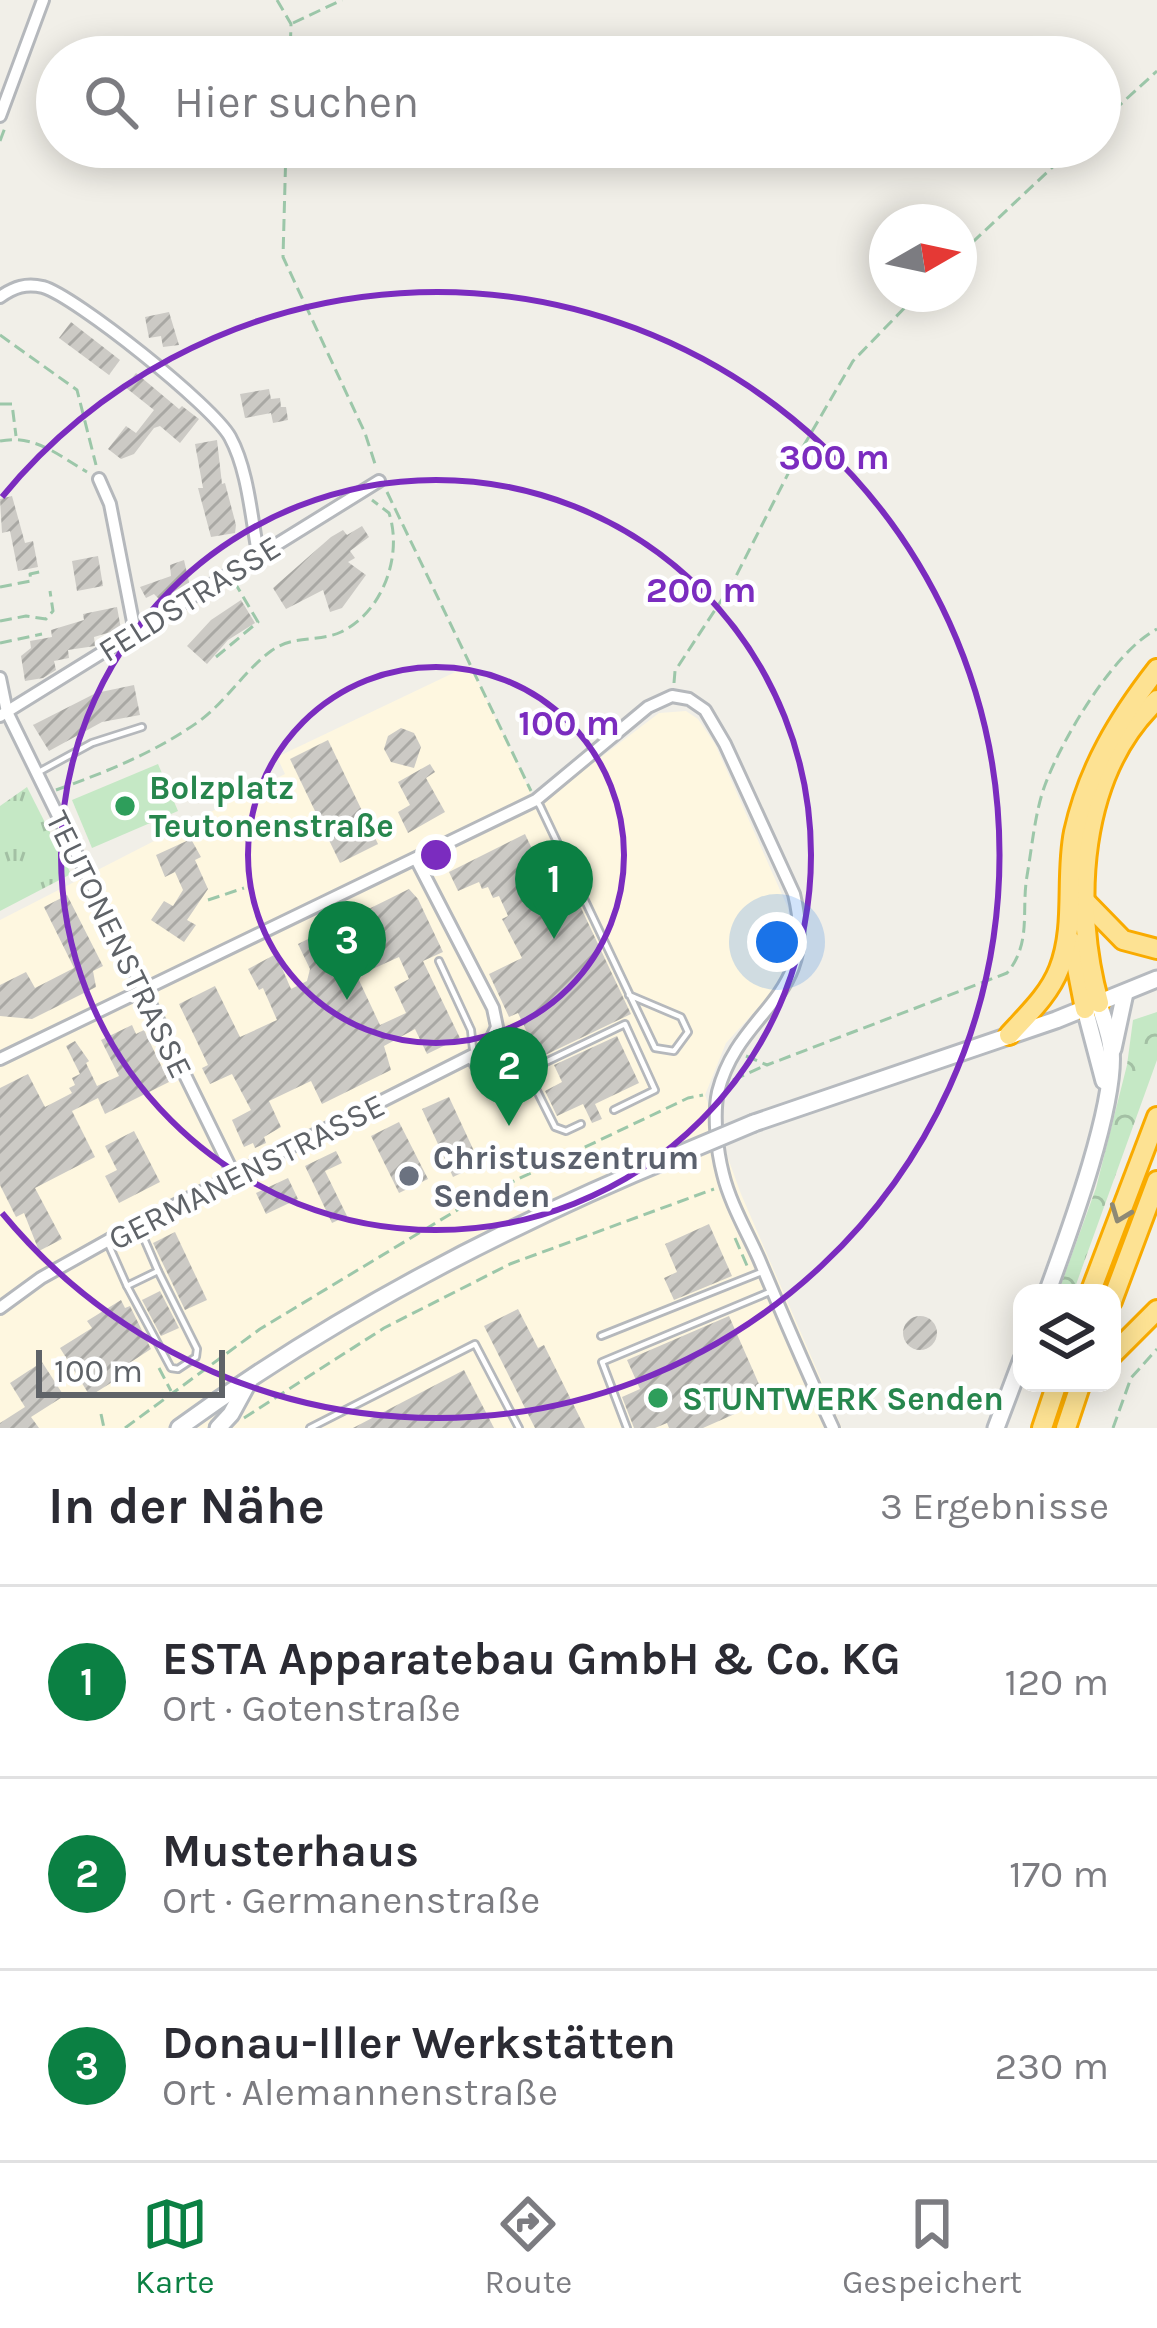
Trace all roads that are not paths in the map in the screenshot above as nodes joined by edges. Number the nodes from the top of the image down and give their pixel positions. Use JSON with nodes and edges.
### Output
{"nodes":[{"id":1,"x":43,"y":0,"type":"edge"},
{"id":2,"x":0,"y":61,"type":"edge"},
{"id":3,"x":17,"y":67,"type":"junction"},
{"id":4,"x":0,"y":116,"type":"edge"},
{"id":5,"x":0,"y":297,"type":"edge"},
{"id":6,"x":99,"y":479,"type":"road end"},
{"id":7,"x":379,"y":481,"type":"road end"},
{"id":8,"x":258,"y":553,"type":"junction"},
{"id":9,"x":135,"y":632,"type":"junction"},
{"id":10,"x":1157,"y":669,"type":"edge"},
{"id":11,"x":0,"y":678,"type":"edge"},
{"id":12,"x":1157,"y":700,"type":"edge"},
{"id":13,"x":4,"y":714,"type":"edge"},
{"id":14,"x":142,"y":727,"type":"dead end"},
{"id":15,"x":37,"y":773,"type":"junction"},
{"id":16,"x":536,"y":800,"type":"junction"},
{"id":17,"x":416,"y":860,"type":"junction"},
{"id":18,"x":1077,"y":907,"type":"junction"},
{"id":19,"x":1157,"y":949,"type":"edge"},
{"id":20,"x":439,"y":961,"type":"dead end"},
{"id":21,"x":1157,"y":979,"type":"edge"},
{"id":22,"x":143,"y":988,"type":"junction"},
{"id":23,"x":1125,"y":993,"type":"junction"},
{"id":24,"x":629,"y":995,"type":"junction"},
{"id":25,"x":1092,"y":1006,"type":"junction"},
{"id":26,"x":1009,"y":1036,"type":"junction"},
{"id":27,"x":494,"y":1039,"type":"junction"},
{"id":28,"x":1112,"y":1052,"type":"junction"},
{"id":29,"x":473,"y":1056,"type":"junction"},
{"id":30,"x":0,"y":1058,"type":"edge"},
{"id":31,"x":527,"y":1071,"type":"junction"},
{"id":32,"x":1107,"y":1093,"type":"junction"},
{"id":33,"x":508,"y":1108,"type":"dead end"},
{"id":34,"x":614,"y":1110,"type":"dead end"},
{"id":35,"x":1157,"y":1118,"type":"edge"},
{"id":36,"x":581,"y":1124,"type":"dead end"},
{"id":37,"x":234,"y":1175,"type":"junction"},
{"id":38,"x":1157,"y":1181,"type":"edge"},
{"id":39,"x":138,"y":1224,"type":"junction"},
{"id":40,"x":107,"y":1240,"type":"junction"},
{"id":41,"x":158,"y":1271,"type":"junction"},
{"id":42,"x":764,"y":1271,"type":"junction"},
{"id":43,"x":1050,"y":1284,"type":"edge"},
{"id":44,"x":1093,"y":1284,"type":"edge"},
{"id":45,"x":1118,"y":1284,"type":"edge"},
{"id":46,"x":128,"y":1286,"type":"junction"},
{"id":47,"x":772,"y":1291,"type":"junction"},
{"id":48,"x":0,"y":1308,"type":"edge"},
{"id":49,"x":1157,"y":1310,"type":"edge"},
{"id":50,"x":601,"y":1336,"type":"dead end"},
{"id":51,"x":1121,"y":1346,"type":"edge"},
{"id":52,"x":251,"y":1377,"type":"junction"},
{"id":53,"x":1013,"y":1382,"type":"edge"},
{"id":54,"x":1054,"y":1392,"type":"edge"},
{"id":55,"x":1080,"y":1392,"type":"edge"},
{"id":56,"x":179,"y":1428,"type":"edge"},
{"id":57,"x":218,"y":1428,"type":"edge"},
{"id":58,"x":310,"y":1428,"type":"edge"},
{"id":59,"x":520,"y":1428,"type":"edge"},
{"id":60,"x":627,"y":1428,"type":"edge"},
{"id":61,"x":833,"y":1428,"type":"edge"},
{"id":62,"x":996,"y":1428,"type":"edge"},
{"id":63,"x":1042,"y":1428,"type":"edge"},
{"id":64,"x":1066,"y":1428,"type":"edge"}],
"edges":[{"from":1,"to":3,"type":"street"},
{"from":2,"to":3,"type":"street"},
{"from":3,"to":4,"type":"street"},
{"from":5,"to":8,"type":"street"},
{"from":6,"to":9,"type":"street"},
{"from":7,"to":8,"type":"street","name":"FELDSTRASSE"},
{"from":8,"to":9,"type":"street","name":"FELDSTRASSE"},
{"from":9,"to":13,"type":"street","name":"FELDSTRASSE"},
{"from":10,"to":18,"type":"highway"},
{"from":11,"to":13,"type":"street","name":"TEUTONENSTRASSE"},
{"from":12,"to":18,"type":"highway"},
{"from":13,"to":15,"type":"street","name":"TEUTONENSTRASSE"},
{"from":14,"to":15,"type":"lane"},
{"from":15,"to":22,"type":"street","name":"TEUTONENSTRASSE"},
{"from":16,"to":17,"type":"street"},
{"from":16,"to":24,"type":"lane"},
{"from":16,"to":42,"type":"street"},
{"from":17,"to":22,"type":"street"},
{"from":17,"to":27,"type":"street"},
{"from":18,"to":19,"type":"highway"},
{"from":18,"to":25,"type":"highway"},
{"from":18,"to":26,"type":"highway"},
{"from":20,"to":29,"type":"lane"},
{"from":21,"to":23,"type":"main road"},
{"from":22,"to":30,"type":"street"},
{"from":22,"to":37,"type":"street","name":"TEUTONENSTRASSE"},
{"from":23,"to":25,"type":"main road"},
{"from":23,"to":28,"type":"main road"},
{"from":24,"to":24,"type":"lane"},
{"from":25,"to":26,"type":"main road"},
{"from":25,"to":28,"type":"main road"},
{"from":25,"to":32,"type":"main road"},
{"from":26,"to":52,"type":"main road","bridge":true},
{"from":27,"to":29,"type":"street","name":"GERMANENSTRASSE"},
{"from":27,"to":31,"type":"lane"},
{"from":28,"to":32,"type":"main road"},
{"from":29,"to":33,"type":"lane"},
{"from":29,"to":37,"type":"street","name":"GERMANENSTRASSE"},
{"from":31,"to":34,"type":"lane"},
{"from":31,"to":36,"type":"lane"},
{"from":32,"to":43,"type":"main road"},
{"from":35,"to":44,"type":"highway","one_way":true},
{"from":37,"to":39,"type":"street","name":"GERMANENSTRASSE"},
{"from":38,"to":45,"type":"highway"},
{"from":39,"to":40,"type":"street","name":"GERMANENSTRASSE"},
{"from":39,"to":41,"type":"lane"},
{"from":40,"to":46,"type":"lane"},
{"from":40,"to":48,"type":"street","name":"GERMANENSTRASSE"},
{"from":41,"to":46,"type":"lane"},
{"from":41,"to":46,"type":"lane"},
{"from":42,"to":47,"type":"street"},
{"from":42,"to":50,"type":"lane"},
{"from":47,"to":60,"type":"lane"},
{"from":47,"to":61,"type":"street"},
{"from":49,"to":51,"type":"highway"},
{"from":52,"to":56,"type":"main road"},
{"from":52,"to":57,"type":"main road"},
{"from":53,"to":62,"type":"main road"},
{"from":54,"to":63,"type":"highway"},
{"from":55,"to":64,"type":"highway"},
{"from":58,"to":59,"type":"lane"}]}
